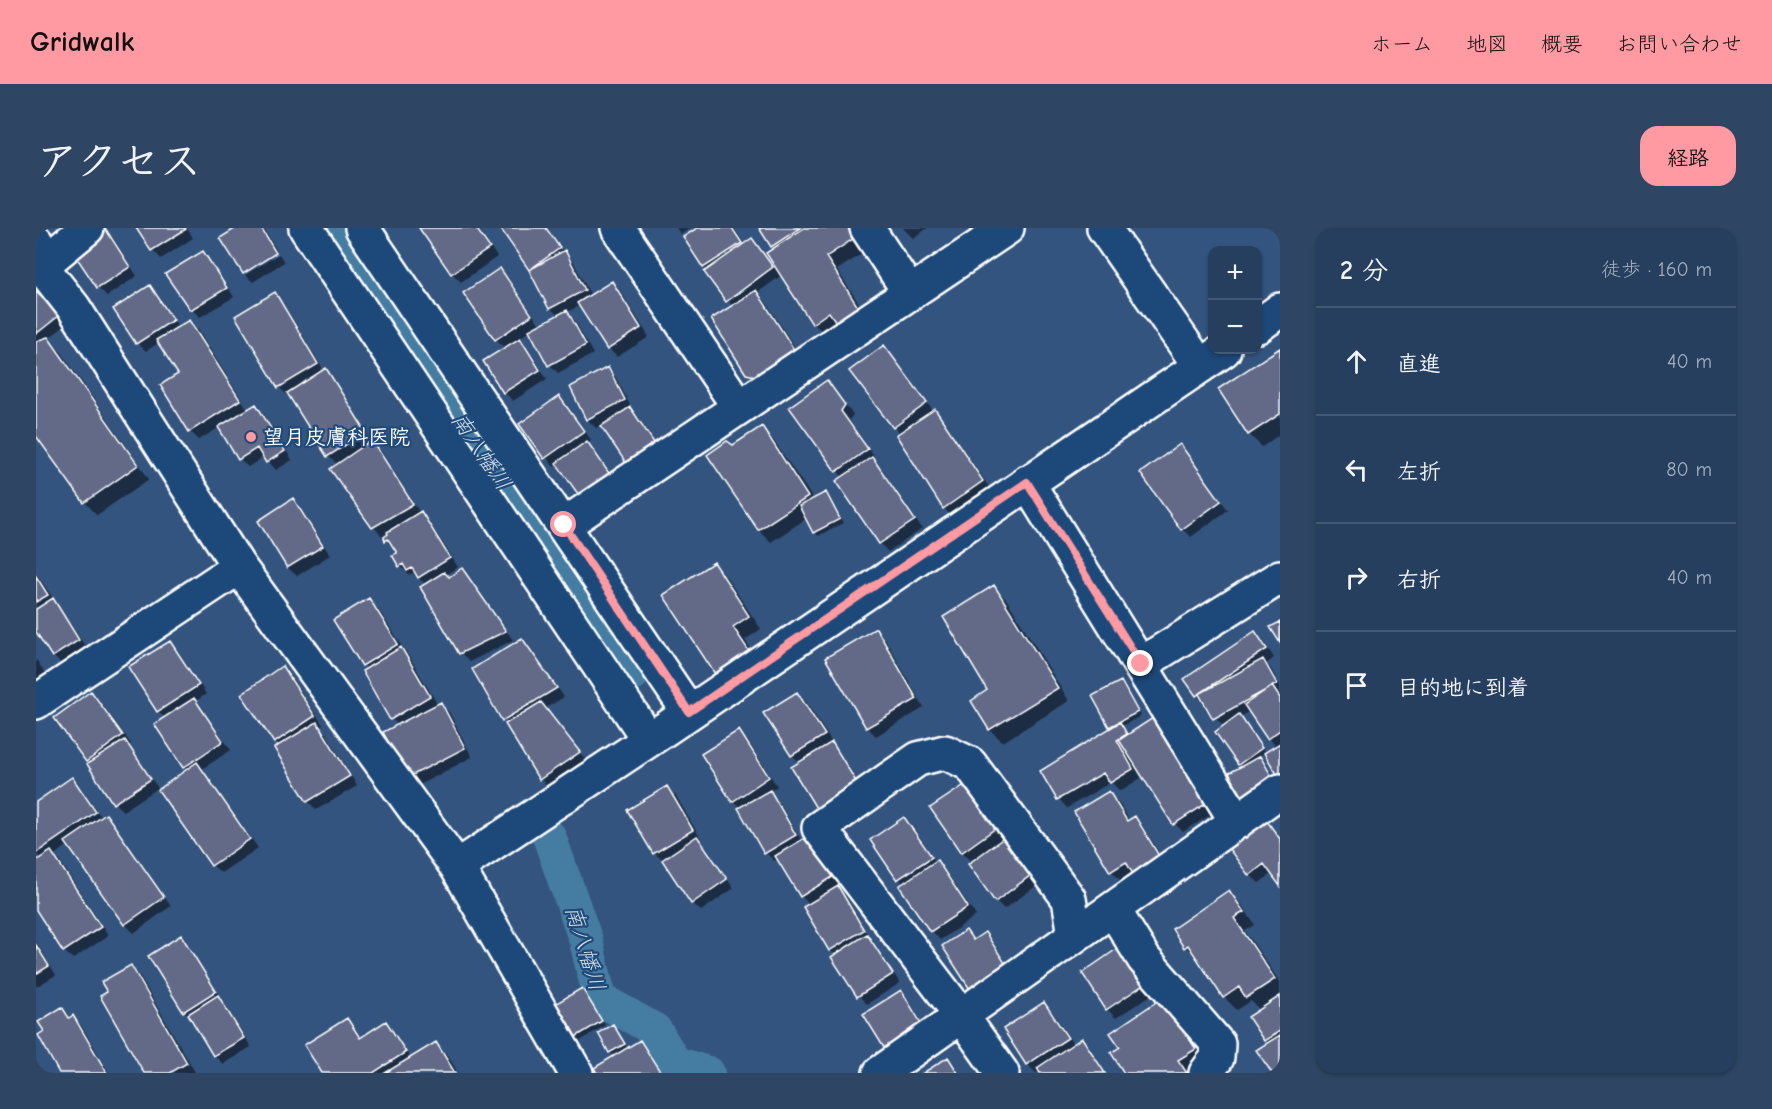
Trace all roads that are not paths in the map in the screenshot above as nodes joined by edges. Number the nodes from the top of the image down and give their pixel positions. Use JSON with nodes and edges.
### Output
{"nodes":[{"id":1,"x":87,"y":228,"type":"edge"},
{"id":2,"x":306,"y":228,"type":"edge"},
{"id":3,"x":362,"y":228,"type":"edge"},
{"id":4,"x":618,"y":228,"type":"edge"},
{"id":5,"x":867,"y":228,"type":"edge"},
{"id":6,"x":1007,"y":228,"type":"edge"},
{"id":7,"x":1104,"y":228,"type":"edge"},
{"id":8,"x":38,"y":254,"type":"edge"},
{"id":9,"x":910,"y":293,"type":"junction"},
{"id":10,"x":1280,"y":310,"type":"edge"},
{"id":11,"x":1262,"y":323,"type":"edge"},
{"id":12,"x":1212,"y":358,"type":"edge"},
{"id":13,"x":739,"y":407,"type":"junction"},
{"id":14,"x":1027,"y":482,"type":"junction"},
{"id":15,"x":564,"y":525,"type":"junction"},
{"id":16,"x":239,"y":567,"type":"junction"},
{"id":17,"x":1280,"y":577,"type":"edge"},
{"id":18,"x":1141,"y":664,"type":"junction"},
{"id":19,"x":36,"y":702,"type":"edge"},
{"id":20,"x":689,"y":712,"type":"junction"},
{"id":21,"x":649,"y":740,"type":"junction"},
{"id":22,"x":1280,"y":791,"type":"edge"},
{"id":23,"x":1237,"y":822,"type":"junction"},
{"id":24,"x":457,"y":867,"type":"junction"},
{"id":25,"x":1113,"y":909,"type":"junction"},
{"id":26,"x":1075,"y":935,"type":"junction"},
{"id":27,"x":962,"y":1015,"type":"junction"},
{"id":28,"x":576,"y":1073,"type":"edge"},
{"id":29,"x":880,"y":1073,"type":"edge"},
{"id":30,"x":1002,"y":1073,"type":"edge"},
{"id":31,"x":1206,"y":1073,"type":"edge"}],
"edges":[{"from":1,"to":8,"type":"street"},
{"from":2,"to":21,"type":"street"},
{"from":3,"to":15,"type":"street"},
{"from":4,"to":13,"type":"street"},
{"from":5,"to":9,"type":"street"},
{"from":6,"to":9,"type":"street"},
{"from":7,"to":12,"type":"street"},
{"from":8,"to":16,"type":"street"},
{"from":9,"to":13,"type":"street"},
{"from":10,"to":11,"type":"street"},
{"from":12,"to":14,"type":"street"},
{"from":13,"to":15,"type":"street"},
{"from":14,"to":18,"type":"street"},
{"from":14,"to":20,"type":"street"},
{"from":15,"to":20,"type":"street"},
{"from":16,"to":19,"type":"street"},
{"from":16,"to":24,"type":"street"},
{"from":17,"to":18,"type":"street"},
{"from":18,"to":23,"type":"street"},
{"from":20,"to":21,"type":"street"},
{"from":21,"to":24,"type":"street"},
{"from":22,"to":23,"type":"street"},
{"from":23,"to":25,"type":"street"},
{"from":24,"to":28,"type":"street"},
{"from":25,"to":26,"type":"street"},
{"from":25,"to":31,"type":"street"},
{"from":26,"to":27,"type":"street"},
{"from":26,"to":27,"type":"street"},
{"from":27,"to":29,"type":"street"},
{"from":27,"to":30,"type":"street"}]}
